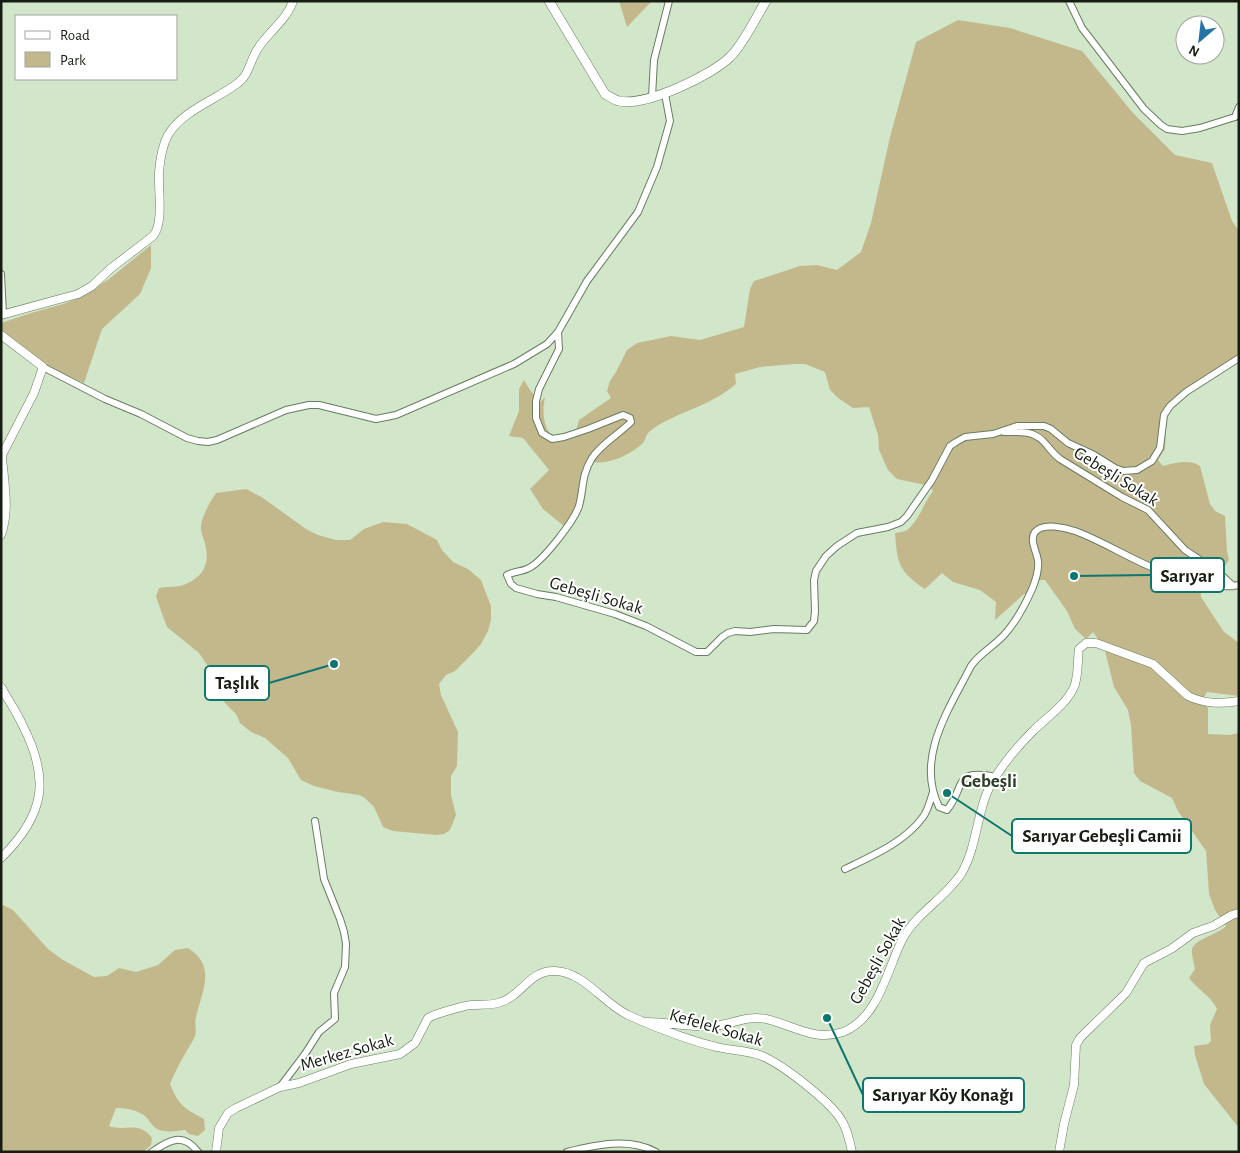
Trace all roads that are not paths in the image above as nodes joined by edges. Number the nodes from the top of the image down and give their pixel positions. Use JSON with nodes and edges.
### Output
{"nodes":[{"id":1,"x":293,"y":1,"type":"edge"},
{"id":2,"x":549,"y":1,"type":"edge"},
{"id":3,"x":669,"y":1,"type":"edge"},
{"id":4,"x":766,"y":1,"type":"edge"},
{"id":5,"x":1069,"y":1,"type":"edge"},
{"id":6,"x":665,"y":94,"type":"junction"},
{"id":7,"x":652,"y":97,"type":"junction"},
{"id":8,"x":1239,"y":107,"type":"edge"},
{"id":9,"x":1237,"y":119,"type":"edge"},
{"id":10,"x":1,"y":274,"type":"edge"},
{"id":11,"x":2,"y":315,"type":"edge"},
{"id":12,"x":558,"y":332,"type":"junction"},
{"id":13,"x":1,"y":335,"type":"edge"},
{"id":14,"x":1239,"y":358,"type":"edge"},
{"id":15,"x":44,"y":367,"type":"junction"},
{"id":16,"x":999,"y":432,"type":"junction"},
{"id":17,"x":1,"y":457,"type":"edge"},
{"id":18,"x":1,"y":534,"type":"edge"},
{"id":19,"x":1236,"y":585,"type":"edge"},
{"id":20,"x":1,"y":687,"type":"edge"},
{"id":21,"x":1239,"y":701,"type":"edge"},
{"id":22,"x":996,"y":777,"type":"junction"},
{"id":23,"x":933,"y":791,"type":"junction"},
{"id":24,"x":315,"y":820,"type":"dead end"},
{"id":25,"x":1,"y":858,"type":"edge"},
{"id":26,"x":845,"y":868,"type":"dead end"},
{"id":27,"x":1239,"y":913,"type":"edge"},
{"id":28,"x":647,"y":1022,"type":"junction"},
{"id":29,"x":280,"y":1087,"type":"junction"},
{"id":30,"x":152,"y":1152,"type":"edge"},
{"id":31,"x":198,"y":1152,"type":"edge"},
{"id":32,"x":216,"y":1152,"type":"edge"},
{"id":33,"x":567,"y":1152,"type":"edge"},
{"id":34,"x":656,"y":1152,"type":"edge"},
{"id":35,"x":852,"y":1152,"type":"edge"},
{"id":36,"x":1059,"y":1152,"type":"edge"}],
"edges":[{"from":1,"to":11,"type":"street"},
{"from":2,"to":7,"type":"main road"},
{"from":3,"to":7,"type":"street"},
{"from":4,"to":6,"type":"main road"},
{"from":5,"to":9,"type":"street"},
{"from":6,"to":7,"type":"main road"},
{"from":6,"to":12,"type":"street"},
{"from":8,"to":9,"type":"street"},
{"from":10,"to":11,"type":"street"},
{"from":12,"to":15,"type":"street"},
{"from":12,"to":16,"type":"street","name":"Gebeşli Sokak"},
{"from":13,"to":15,"type":"street"},
{"from":14,"to":16,"type":"street","name":"Gebeşli Sokak"},
{"from":15,"to":17,"type":"street"},
{"from":16,"to":19,"type":"street","name":"Gebeşli Sokak"},
{"from":17,"to":18,"type":"street"},
{"from":19,"to":23,"type":"street","name":"Gebeşli Sokak"},
{"from":20,"to":25,"type":"street"},
{"from":21,"to":22,"type":"street","name":"Gebeşli Sokak"},
{"from":22,"to":23,"type":"street","name":"Gebeşli Sokak"},
{"from":22,"to":28,"type":"street","name":"Gebeşli Sokak"},
{"from":23,"to":26,"type":"street","name":"Gebeşli Sokak"},
{"from":24,"to":29,"type":"street","name":"Merkez Sokak"},
{"from":27,"to":36,"type":"street"},
{"from":28,"to":29,"type":"street","name":"Merkez Sokak"},
{"from":28,"to":35,"type":"street","name":"Kefelek Sokak"},
{"from":29,"to":32,"type":"street","name":"Merkez Sokak"},
{"from":30,"to":31,"type":"street"},
{"from":33,"to":34,"type":"street"}]}
